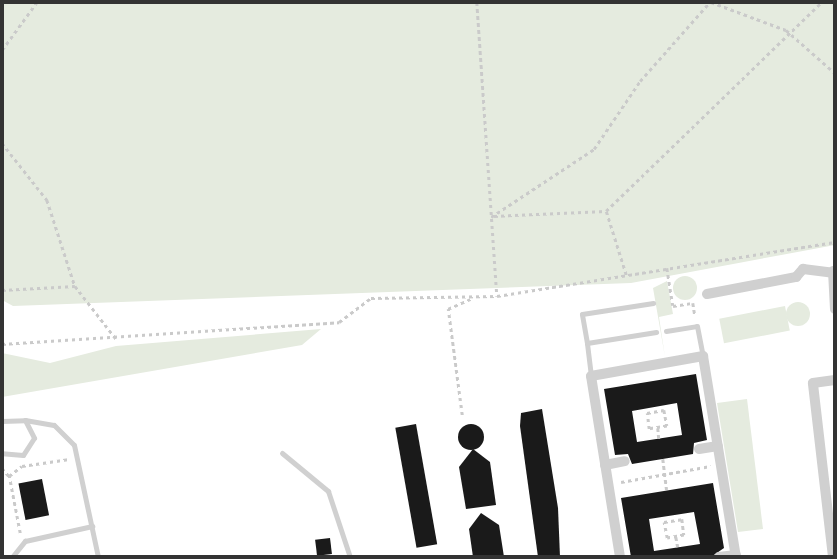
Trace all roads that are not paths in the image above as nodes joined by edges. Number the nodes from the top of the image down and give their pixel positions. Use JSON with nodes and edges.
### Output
{"nodes":[{"id":1,"x":832,"y":271,"type":"edge"},
{"id":2,"x":708,"y":294,"type":"dead end"},
{"id":3,"x":653,"y":303,"type":"dead end"},
{"id":4,"x":835,"y":309,"type":"edge"},
{"id":5,"x":666,"y":331,"type":"dead end"},
{"id":6,"x":656,"y":332,"type":"dead end"},
{"id":7,"x":587,"y":343,"type":"junction"},
{"id":8,"x":703,"y":356,"type":"junction"},
{"id":9,"x":590,"y":376,"type":"junction"},
{"id":10,"x":835,"y":380,"type":"edge"},
{"id":11,"x":3,"y":420,"type":"edge"},
{"id":12,"x":25,"y":420,"type":"junction"},
{"id":13,"x":718,"y":446,"type":"junction"},
{"id":14,"x":699,"y":449,"type":"dead end"},
{"id":15,"x":2,"y":453,"type":"edge"},
{"id":16,"x":282,"y":453,"type":"dead end"},
{"id":17,"x":625,"y":461,"type":"dead end"},
{"id":18,"x":605,"y":465,"type":"junction"},
{"id":19,"x":92,"y":526,"type":"junction"},
{"id":20,"x":736,"y":556,"type":"edge"},
{"id":21,"x":12,"y":557,"type":"edge"},
{"id":22,"x":98,"y":557,"type":"edge"},
{"id":23,"x":351,"y":557,"type":"edge"},
{"id":24,"x":620,"y":557,"type":"edge"},
{"id":25,"x":719,"y":557,"type":"edge"},
{"id":26,"x":832,"y":557,"type":"edge"}],
"edges":[{"from":1,"to":2,"type":"street"},
{"from":1,"to":4,"type":"street"},
{"from":3,"to":7,"type":"lane"},
{"from":5,"to":8,"type":"lane"},
{"from":6,"to":7,"type":"lane"},
{"from":7,"to":9,"type":"lane"},
{"from":8,"to":9,"type":"street"},
{"from":8,"to":13,"type":"street"},
{"from":9,"to":18,"type":"street"},
{"from":10,"to":26,"type":"street"},
{"from":11,"to":12,"type":"lane"},
{"from":12,"to":15,"type":"lane"},
{"from":12,"to":19,"type":"lane"},
{"from":13,"to":14,"type":"street"},
{"from":13,"to":20,"type":"street"},
{"from":16,"to":23,"type":"lane"},
{"from":17,"to":18,"type":"street"},
{"from":18,"to":24,"type":"street"},
{"from":19,"to":21,"type":"lane"},
{"from":19,"to":22,"type":"lane"},
{"from":20,"to":25,"type":"street"}]}
